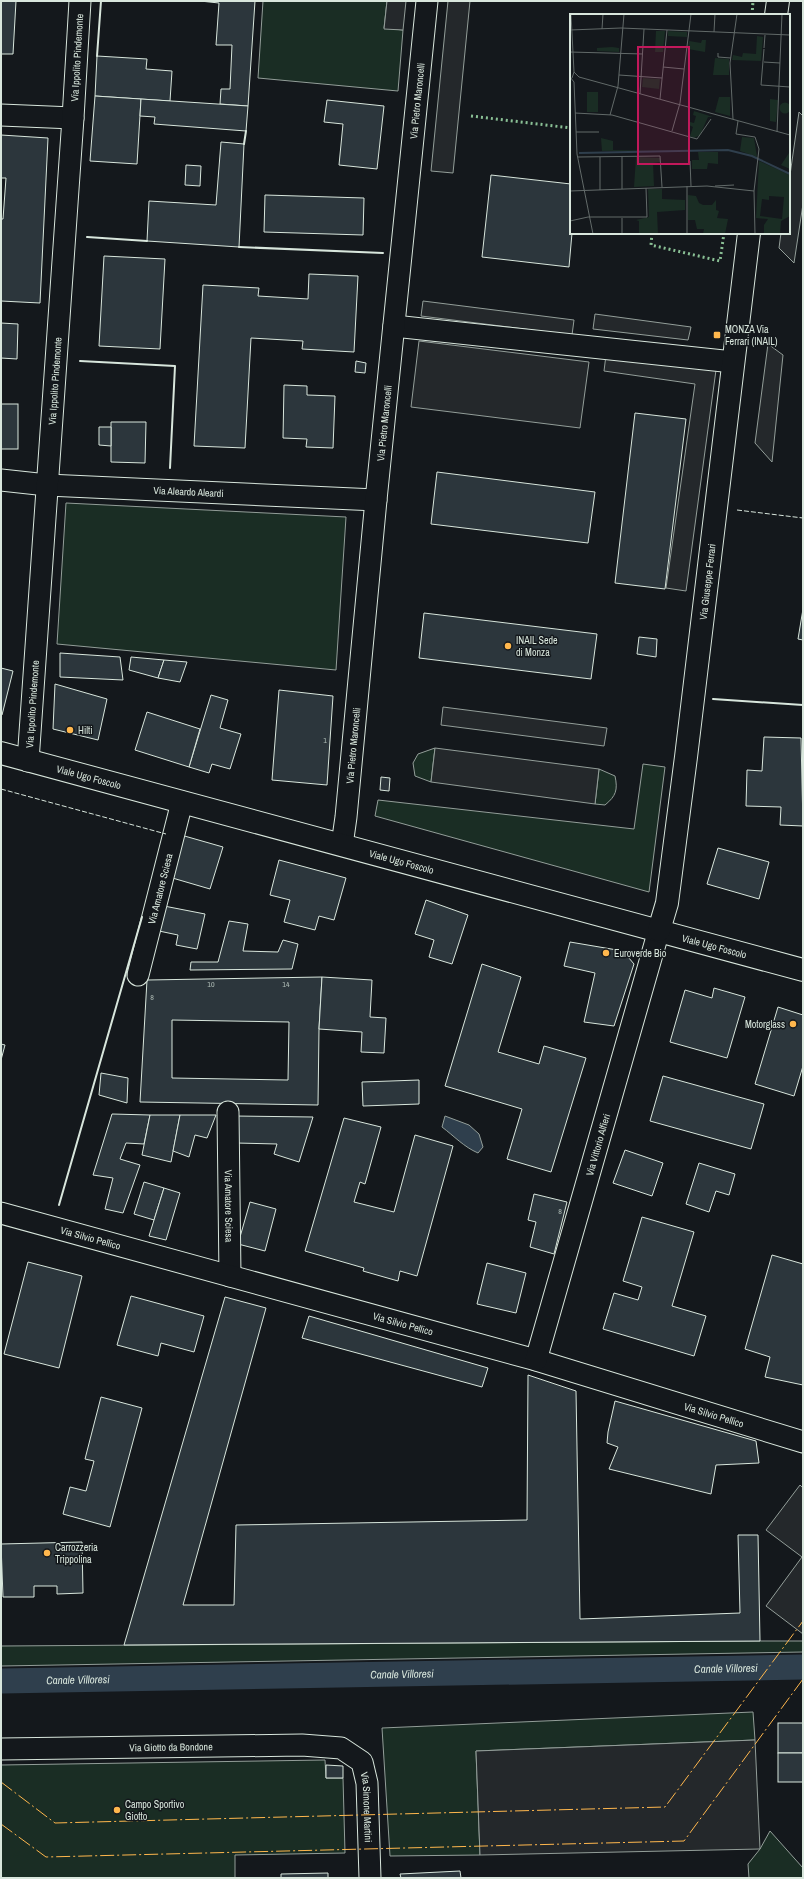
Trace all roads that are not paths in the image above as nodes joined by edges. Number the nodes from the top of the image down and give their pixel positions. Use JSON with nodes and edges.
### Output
{"nodes":[{"id":1,"x":80,"y":1,"type":"edge"},
{"id":2,"x":427,"y":1,"type":"edge"},
{"id":3,"x":778,"y":1,"type":"edge"},
{"id":4,"x":776,"y":14,"type":"edge"},
{"id":5,"x":1,"y":115,"type":"edge"},
{"id":6,"x":73,"y":118,"type":"junction"},
{"id":7,"x":749,"y":234,"type":"edge"},
{"id":8,"x":394,"y":326,"type":"junction"},
{"id":9,"x":733,"y":362,"type":"junction"},
{"id":10,"x":1,"y":480,"type":"edge"},
{"id":11,"x":47,"y":484,"type":"junction"},
{"id":12,"x":376,"y":500,"type":"junction"},
{"id":13,"x":1,"y":753,"type":"edge"},
{"id":14,"x":28,"y":760,"type":"junction"},
{"id":15,"x":182,"y":802,"type":"junction"},
{"id":16,"x":342,"y":845,"type":"junction"},
{"id":17,"x":659,"y":930,"type":"junction"},
{"id":18,"x":803,"y":970,"type":"edge"},
{"id":19,"x":138,"y":975,"type":"dead end"},
{"id":20,"x":228,"y":1112,"type":"dead end"},
{"id":21,"x":1,"y":1213,"type":"edge"},
{"id":22,"x":230,"y":1276,"type":"junction"},
{"id":23,"x":536,"y":1360,"type":"junction"},
{"id":24,"x":803,"y":1442,"type":"edge"},
{"id":25,"x":341,"y":1748,"type":"joint"},
{"id":26,"x":1,"y":1749,"type":"edge"},
{"id":27,"x":370,"y":1878,"type":"edge"}],
"edges":[{"from":1,"to":6,"type":"street","name":"Via Ippolito Pindemonte"},
{"from":2,"to":8,"type":"street","name":"Via Pietro Maroncelli"},
{"from":3,"to":4,"type":"street"},
{"from":5,"to":6,"type":"street"},
{"from":6,"to":11,"type":"street","name":"Via Ippolito Pindemonte"},
{"from":7,"to":9,"type":"street","name":"Via Giuseppe Ferrari"},
{"from":8,"to":9,"type":"street"},
{"from":8,"to":12,"type":"street","name":"Via Pietro Maroncelli"},
{"from":9,"to":17,"type":"street","name":"Via Giuseppe Ferrari"},
{"from":10,"to":11,"type":"street","name":"Via Aleardo Aleardi"},
{"from":11,"to":12,"type":"street","name":"Via Aleardo Aleardi"},
{"from":11,"to":14,"type":"street","name":"Via Ippolito Pindemonte"},
{"from":12,"to":16,"type":"street","name":"Via Pietro Maroncelli"},
{"from":13,"to":14,"type":"street","name":"Viale Ugo Foscolo"},
{"from":14,"to":15,"type":"street","name":"Viale Ugo Foscolo"},
{"from":15,"to":16,"type":"street","name":"Viale Ugo Foscolo"},
{"from":15,"to":19,"type":"street","name":"Via Amatore Sciesa"},
{"from":16,"to":17,"type":"street","name":"Viale Ugo Foscolo"},
{"from":17,"to":18,"type":"street","name":"Viale Ugo Foscolo"},
{"from":17,"to":23,"type":"street","name":"Via Vittorio Alfieri"},
{"from":20,"to":22,"type":"street","name":"Via Amatore Sciesa"},
{"from":21,"to":22,"type":"street","name":"Via Silvio Pellico"},
{"from":22,"to":23,"type":"street","name":"Via Silvio Pellico"},
{"from":23,"to":24,"type":"street","name":"Via Silvio Pellico"},
{"from":25,"to":26,"type":"street","name":"Via Giotto da Bondone"},
{"from":25,"to":27,"type":"street","name":"Via Simone Martini"}]}
